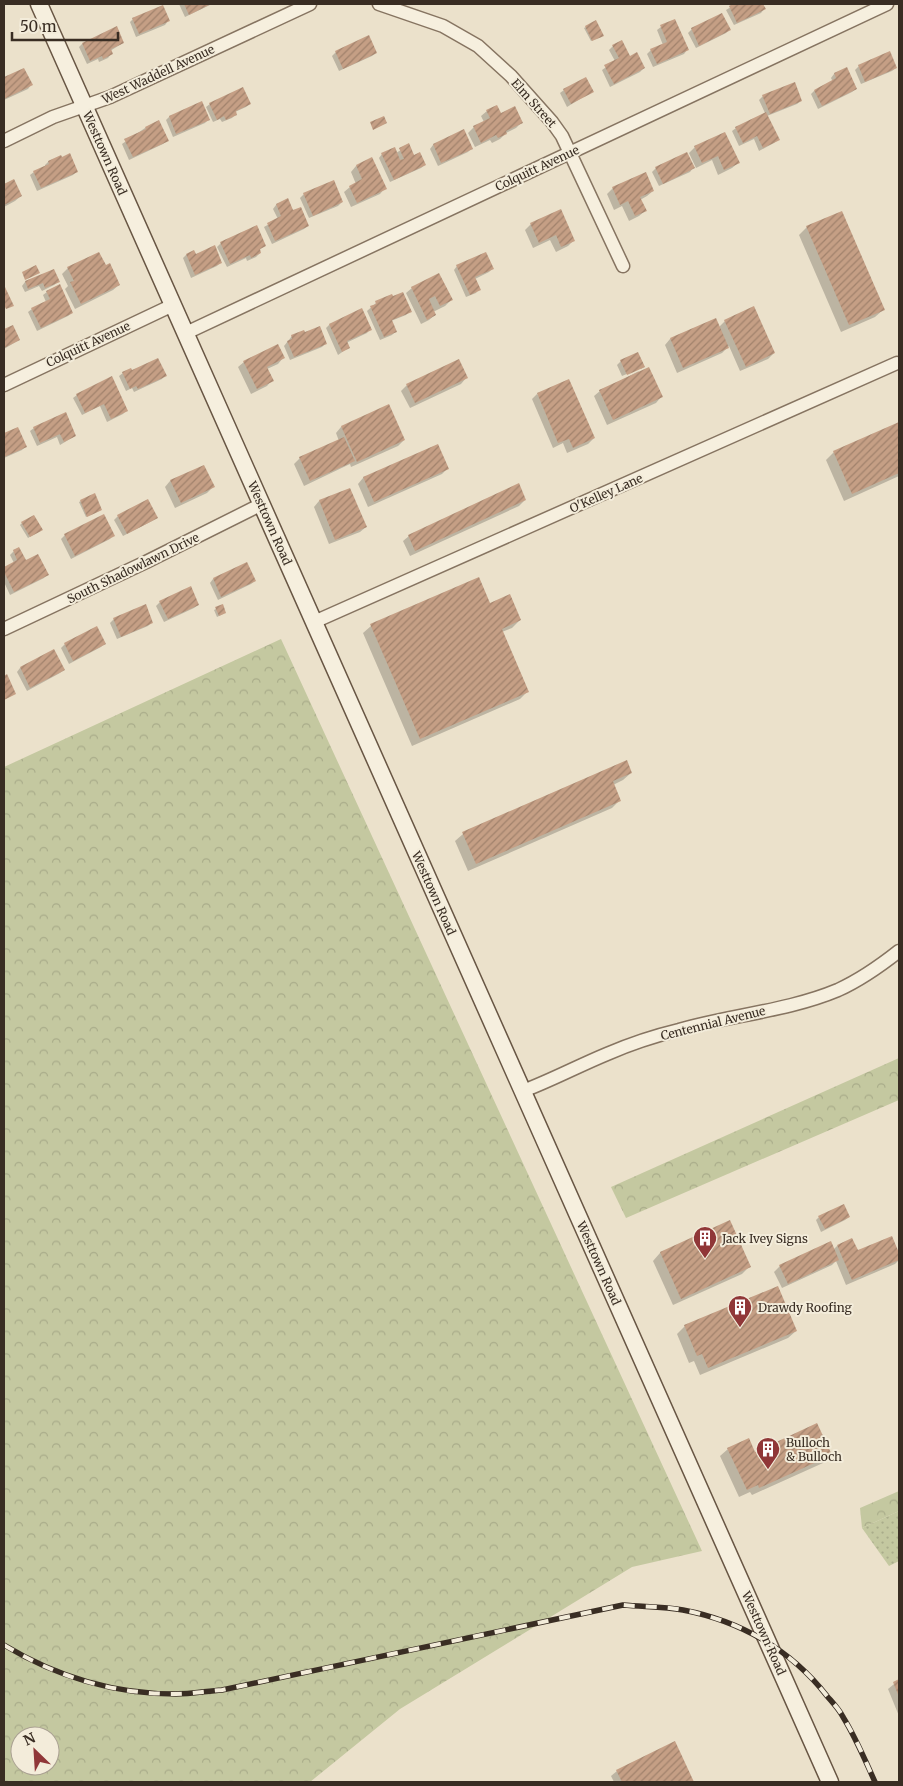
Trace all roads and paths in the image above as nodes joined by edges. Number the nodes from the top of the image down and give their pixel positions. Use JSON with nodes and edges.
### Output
{"nodes":[{"id":1,"x":39,"y":4,"type":"edge"},
{"id":2,"x":310,"y":4,"type":"edge"},
{"id":3,"x":379,"y":4,"type":"edge"},
{"id":4,"x":887,"y":4,"type":"edge"},
{"id":5,"x":85,"y":107,"type":"junction"},
{"id":6,"x":4,"y":141,"type":"edge"},
{"id":7,"x":570,"y":152,"type":"junction"},
{"id":8,"x":623,"y":266,"type":"dead end"},
{"id":9,"x":173,"y":305,"type":"junction"},
{"id":10,"x":186,"y":333,"type":"junction"},
{"id":11,"x":897,"y":363,"type":"dead end"},
{"id":12,"x":4,"y":384,"type":"edge"},
{"id":13,"x":262,"y":504,"type":"junction"},
{"id":14,"x":314,"y":622,"type":"junction"},
{"id":15,"x":4,"y":629,"type":"edge"},
{"id":16,"x":899,"y":951,"type":"edge"},
{"id":17,"x":523,"y":1091,"type":"junction"},
{"id":18,"x":830,"y":1782,"type":"edge"}],
"edges":[{"from":1,"to":5,"type":"street","name":"Westtown Road"},
{"from":2,"to":5,"type":"street","name":"West Waddell Avenue"},
{"from":3,"to":7,"type":"street","name":"Elm Street"},
{"from":4,"to":7,"type":"street","name":"Colquitt Avenue"},
{"from":5,"to":6,"type":"street","name":"West Waddell Avenue"},
{"from":5,"to":9,"type":"street","name":"Westtown Road"},
{"from":7,"to":8,"type":"street","name":"Elm Street"},
{"from":7,"to":10,"type":"street","name":"Colquitt Avenue"},
{"from":9,"to":10,"type":"street","name":"Westtown Road"},
{"from":9,"to":12,"type":"street","name":"Colquitt Avenue"},
{"from":10,"to":13,"type":"street","name":"Westtown Road"},
{"from":11,"to":14,"type":"street","name":"O'Kelley Lane"},
{"from":13,"to":14,"type":"street","name":"Westtown Road"},
{"from":13,"to":15,"type":"street","name":"South Shadowlawn Drive"},
{"from":14,"to":17,"type":"street","name":"Westtown Road"},
{"from":16,"to":17,"type":"street","name":"Centennial Avenue"},
{"from":17,"to":18,"type":"street","name":"Westtown Road"}]}
